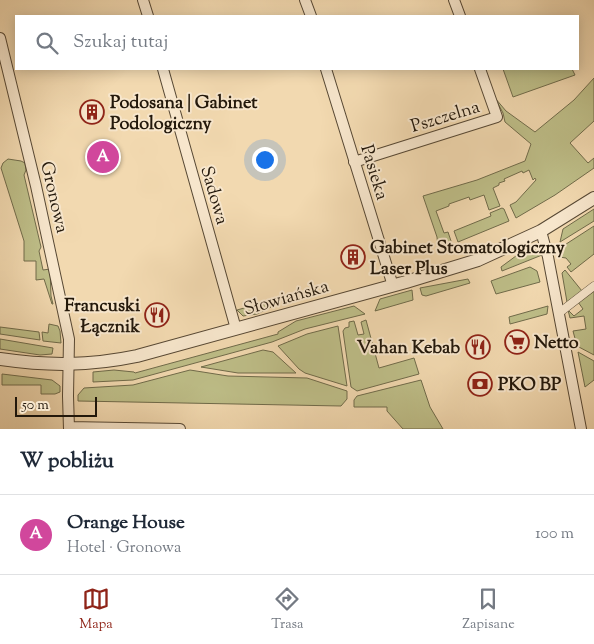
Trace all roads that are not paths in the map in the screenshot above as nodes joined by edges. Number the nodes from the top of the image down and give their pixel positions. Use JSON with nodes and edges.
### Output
{"nodes":[{"id":1,"x":143,"y":0,"type":"edge"},
{"id":2,"x":306,"y":0,"type":"edge"},
{"id":3,"x":454,"y":0,"type":"edge"},
{"id":4,"x":148,"y":15,"type":"edge"},
{"id":5,"x":311,"y":15,"type":"edge"},
{"id":6,"x":460,"y":15,"type":"edge"},
{"id":7,"x":0,"y":38,"type":"edge"},
{"id":8,"x":163,"y":70,"type":"edge"},
{"id":9,"x":326,"y":70,"type":"edge"},
{"id":10,"x":480,"y":70,"type":"edge"},
{"id":11,"x":354,"y":162,"type":"junction"},
{"id":12,"x":594,"y":198,"type":"edge"},
{"id":13,"x":541,"y":231,"type":"junction"},
{"id":14,"x":393,"y":286,"type":"junction"},
{"id":15,"x":594,"y":286,"type":"edge"},
{"id":16,"x":559,"y":312,"type":"junction"},
{"id":17,"x":236,"y":329,"type":"junction"},
{"id":18,"x":0,"y":359,"type":"edge"},
{"id":19,"x":69,"y":365,"type":"junction"},
{"id":20,"x":69,"y":428,"type":"edge"},
{"id":21,"x":180,"y":429,"type":"edge"},
{"id":22,"x":581,"y":429,"type":"edge"}],
"edges":[{"from":1,"to":4,"type":"street"},
{"from":2,"to":5,"type":"street"},
{"from":3,"to":6,"type":"street"},
{"from":7,"to":19,"type":"street","name":"Gronowa"},
{"from":8,"to":17,"type":"street","name":"Sadowa"},
{"from":9,"to":11,"type":"street","name":"Pasieka"},
{"from":10,"to":11,"type":"street","name":"Pszczelna"},
{"from":11,"to":14,"type":"street","name":"Pasieka"},
{"from":12,"to":13,"type":"street","name":"Słowiańska"},
{"from":13,"to":14,"type":"street","name":"Słowiańska"},
{"from":13,"to":16,"type":"street"},
{"from":14,"to":17,"type":"street","name":"Słowiańska"},
{"from":15,"to":16,"type":"street"},
{"from":16,"to":22,"type":"street"},
{"from":17,"to":19,"type":"street","name":"Słowiańska"},
{"from":18,"to":19,"type":"street","name":"Słowiańska"},
{"from":19,"to":20,"type":"street","name":"Gronowa"},
{"from":20,"to":21,"type":"street"}]}
